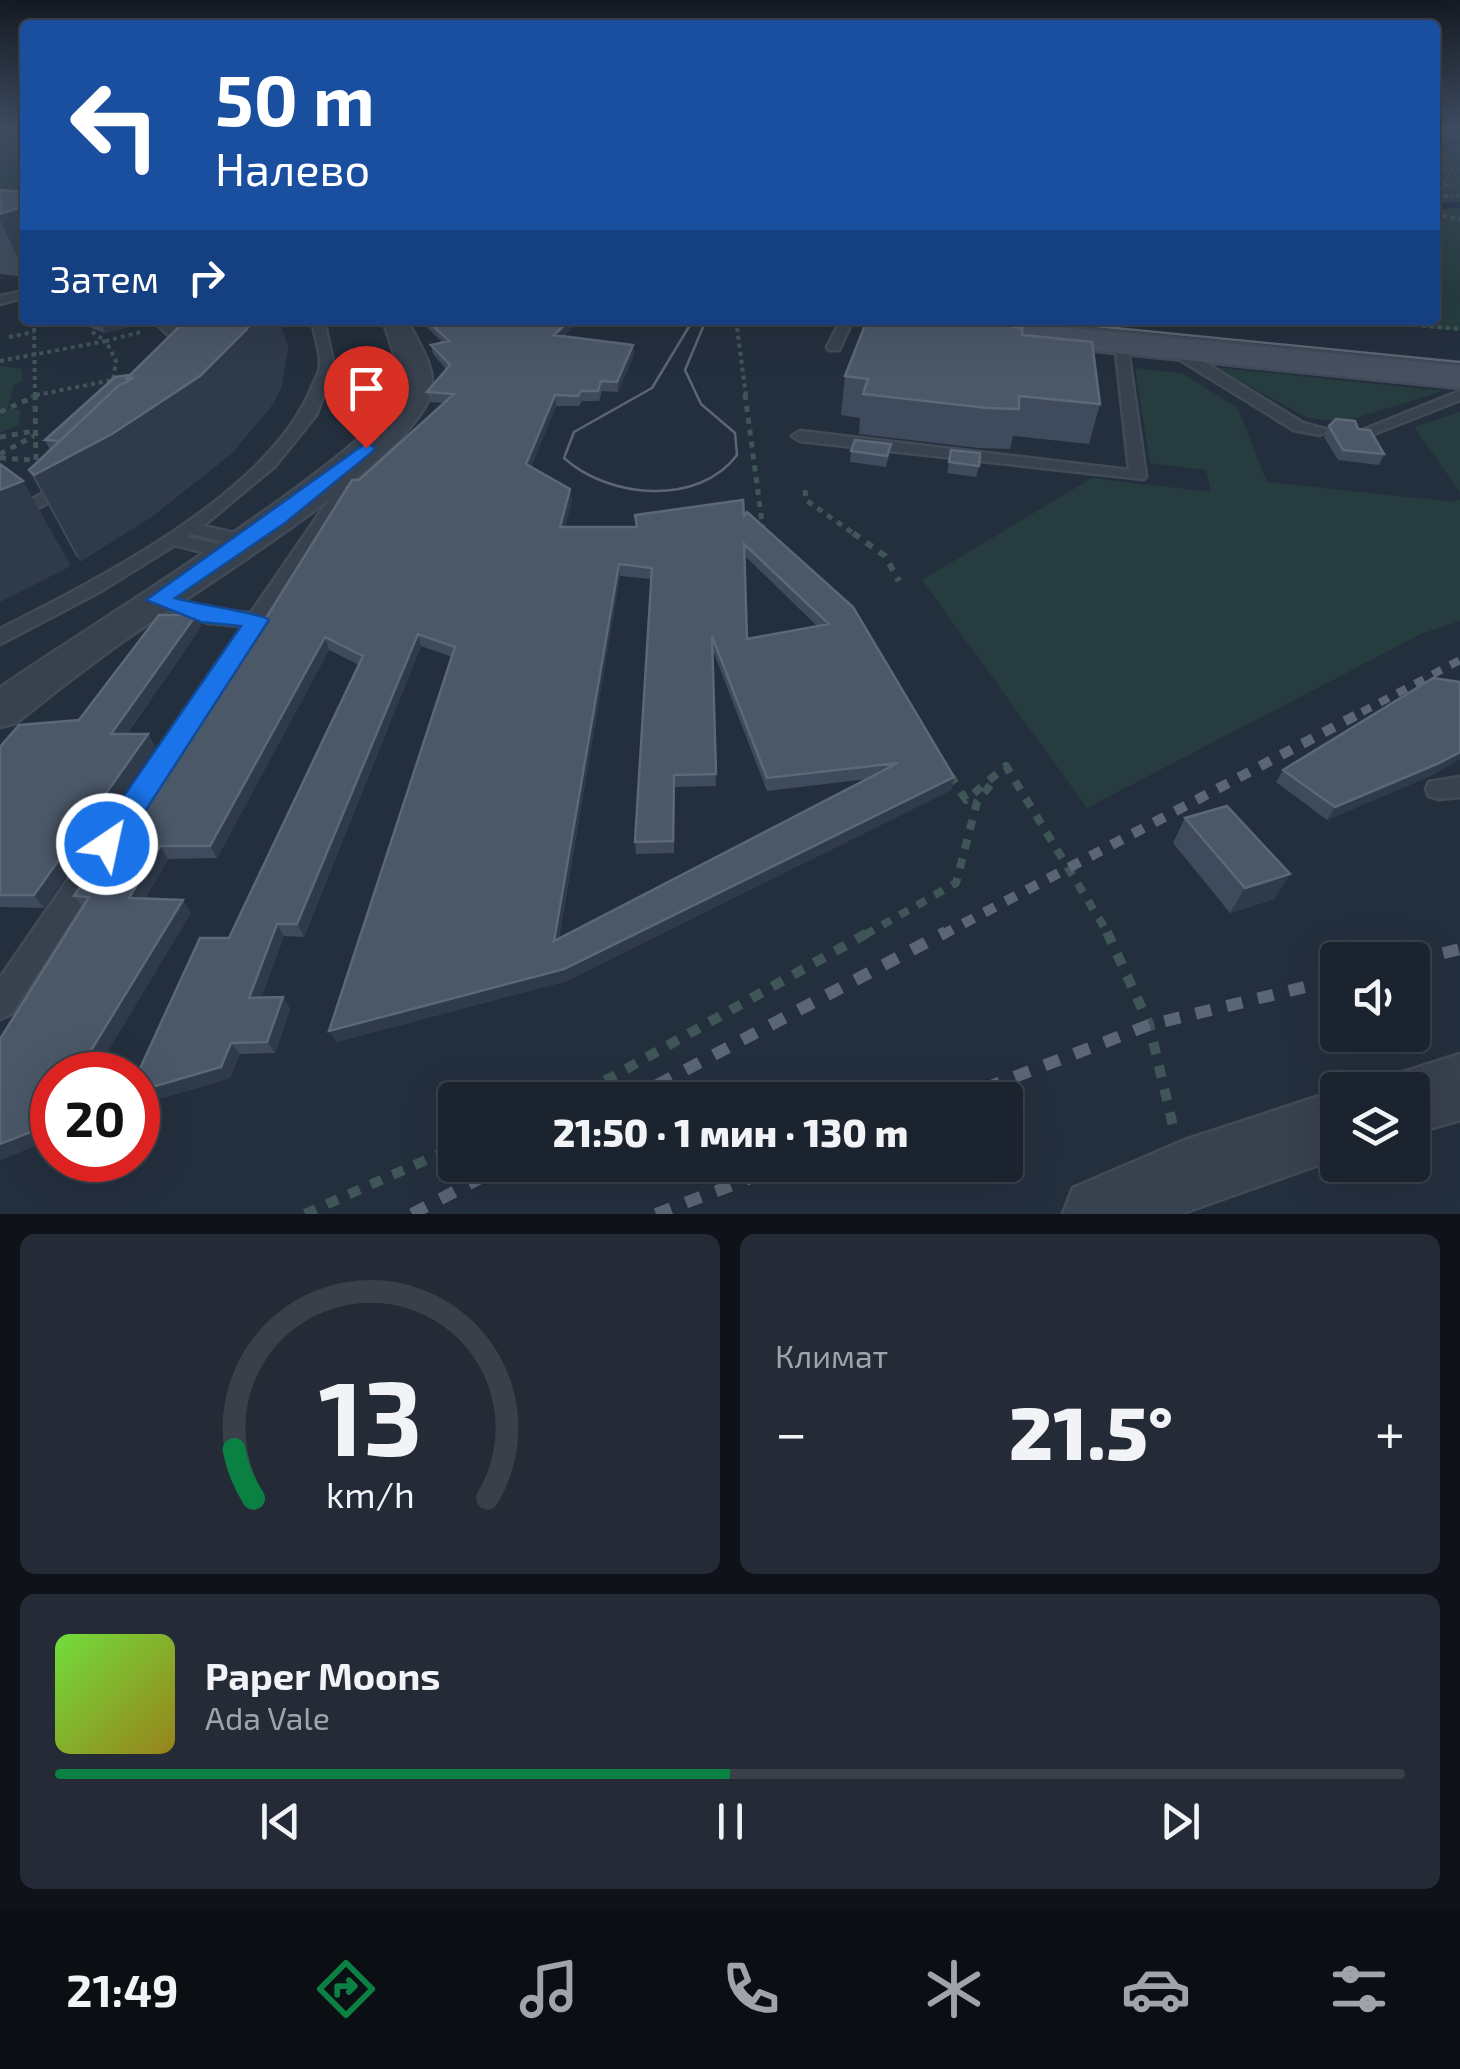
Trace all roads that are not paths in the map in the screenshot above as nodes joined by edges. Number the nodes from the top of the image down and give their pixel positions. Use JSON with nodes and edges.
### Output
{"nodes":[{"id":1,"x":155,"y":325,"type":"edge"},
{"id":2,"x":319,"y":325,"type":"edge"},
{"id":3,"x":397,"y":325,"type":"edge"},
{"id":4,"x":844,"y":325,"type":"edge"},
{"id":5,"x":940,"y":325,"type":"edge"},
{"id":6,"x":1300,"y":325,"type":"edge"},
{"id":7,"x":1452,"y":333,"type":"edge"},
{"id":8,"x":1121,"y":343,"type":"junction"},
{"id":9,"x":834,"y":346,"type":"dead end"},
{"id":10,"x":1172,"y":348,"type":"junction"},
{"id":11,"x":180,"y":376,"type":"edge"},
{"id":12,"x":1460,"y":378,"type":"edge"},
{"id":13,"x":1460,"y":396,"type":"edge"},
{"id":14,"x":1320,"y":430,"type":"dead end"},
{"id":15,"x":1361,"y":434,"type":"edge"},
{"id":16,"x":800,"y":436,"type":"dead end"},
{"id":17,"x":79,"y":478,"type":"edge"},
{"id":18,"x":343,"y":492,"type":"edge"},
{"id":19,"x":0,"y":523,"type":"edge"},
{"id":20,"x":181,"y":533,"type":"junction"},
{"id":21,"x":238,"y":547,"type":"junction"},
{"id":22,"x":158,"y":600,"type":"junction"},
{"id":23,"x":257,"y":620,"type":"junction"},
{"id":24,"x":0,"y":638,"type":"edge"},
{"id":25,"x":0,"y":711,"type":"edge"},
{"id":26,"x":0,"y":1004,"type":"edge"},
{"id":27,"x":1460,"y":1087,"type":"edge"},
{"id":28,"x":1430,"y":1095,"type":"edge"},
{"id":29,"x":1320,"y":1130,"type":"edge"},
{"id":30,"x":1099,"y":1214,"type":"edge"}],
"edges":[{"from":1,"to":11,"type":"lane"},
{"from":2,"to":20,"type":"lane"},
{"from":3,"to":21,"type":"street"},
{"from":4,"to":9,"type":"lane"},
{"from":5,"to":8,"type":"main road"},
{"from":6,"to":7,"type":"main road"},
{"from":8,"to":10,"type":"main road"},
{"from":8,"to":16,"type":"lane"},
{"from":10,"to":12,"type":"main road"},
{"from":10,"to":14,"type":"lane"},
{"from":13,"to":15,"type":"lane"},
{"from":17,"to":19,"type":"lane"},
{"from":18,"to":23,"type":"lane"},
{"from":20,"to":21,"type":"lane"},
{"from":20,"to":24,"type":"lane"},
{"from":21,"to":22,"type":"street"},
{"from":22,"to":23,"type":"lane"},
{"from":22,"to":25,"type":"street"},
{"from":23,"to":26,"type":"lane"},
{"from":27,"to":28,"type":"street"},
{"from":29,"to":30,"type":"street"}]}
